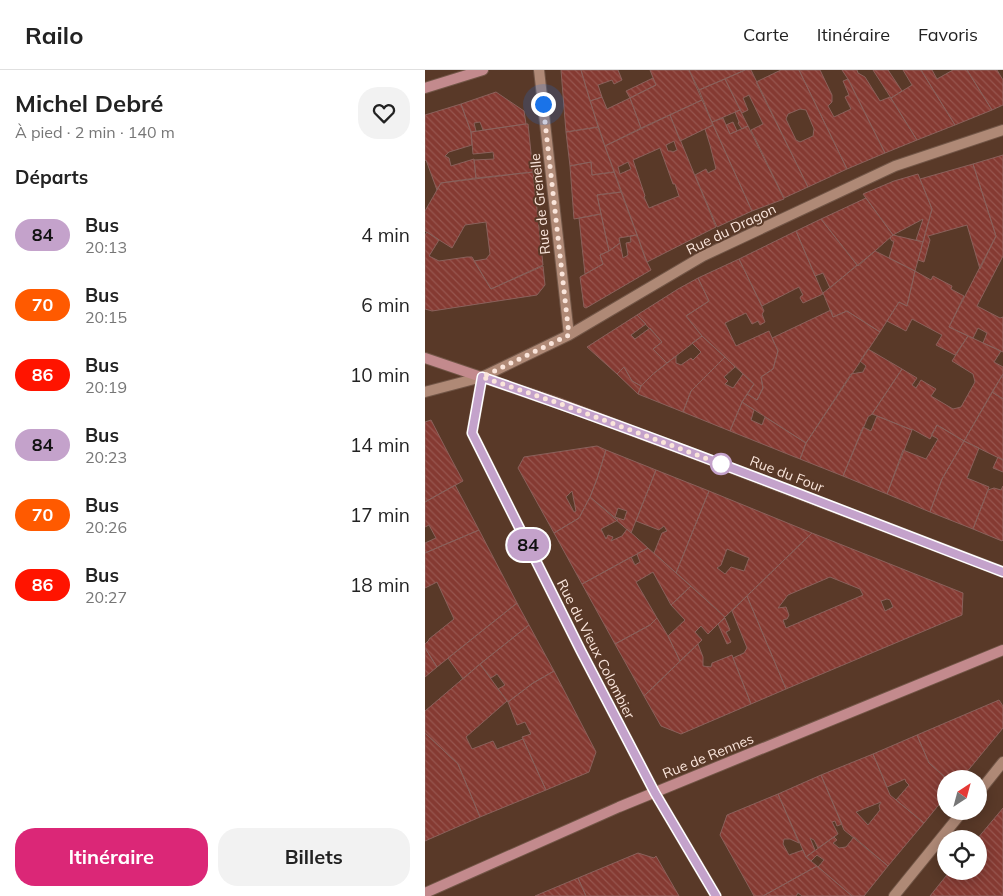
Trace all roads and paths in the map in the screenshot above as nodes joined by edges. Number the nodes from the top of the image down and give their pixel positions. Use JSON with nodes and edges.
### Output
{"nodes":[{"id":1,"x":483,"y":70,"type":"edge"},
{"id":2,"x":539,"y":70,"type":"edge"},
{"id":3,"x":425,"y":88,"type":"edge"},
{"id":4,"x":1003,"y":130,"type":"edge"},
{"id":5,"x":569,"y":335,"type":"junction"},
{"id":6,"x":425,"y":358,"type":"edge"},
{"id":7,"x":482,"y":377,"type":"junction"},
{"id":8,"x":425,"y":392,"type":"edge"},
{"id":9,"x":1003,"y":572,"type":"edge"},
{"id":10,"x":1003,"y":650,"type":"edge"},
{"id":11,"x":1003,"y":762,"type":"edge"},
{"id":12,"x":987,"y":782,"type":"edge"},
{"id":13,"x":655,"y":793,"type":"junction"},
{"id":14,"x":956,"y":820,"type":"edge"},
{"id":15,"x":429,"y":893,"type":"edge"},
{"id":16,"x":716,"y":896,"type":"edge"},
{"id":17,"x":894,"y":896,"type":"edge"}],
"edges":[{"from":1,"to":3,"type":"street"},
{"from":2,"to":5,"type":"street","name":"Rue de Grenelle"},
{"from":4,"to":5,"type":"street","name":"Rue du Dragon"},
{"from":5,"to":7,"type":"street","name":"Rue du Dragon"},
{"from":6,"to":7,"type":"street","name":"Rue du Four"},
{"from":7,"to":8,"type":"street","name":"Rue du Dragon"},
{"from":7,"to":9,"type":"street","name":"Rue du Four"},
{"from":7,"to":13,"type":"street","name":"Rue du Vieux Colombier"},
{"from":10,"to":13,"type":"street","name":"Rue de Rennes"},
{"from":11,"to":12,"type":"street"},
{"from":13,"to":15,"type":"street","name":"Rue de Rennes"},
{"from":13,"to":16,"type":"street","name":"Rue du Vieux Colombier"},
{"from":14,"to":17,"type":"street"}]}
